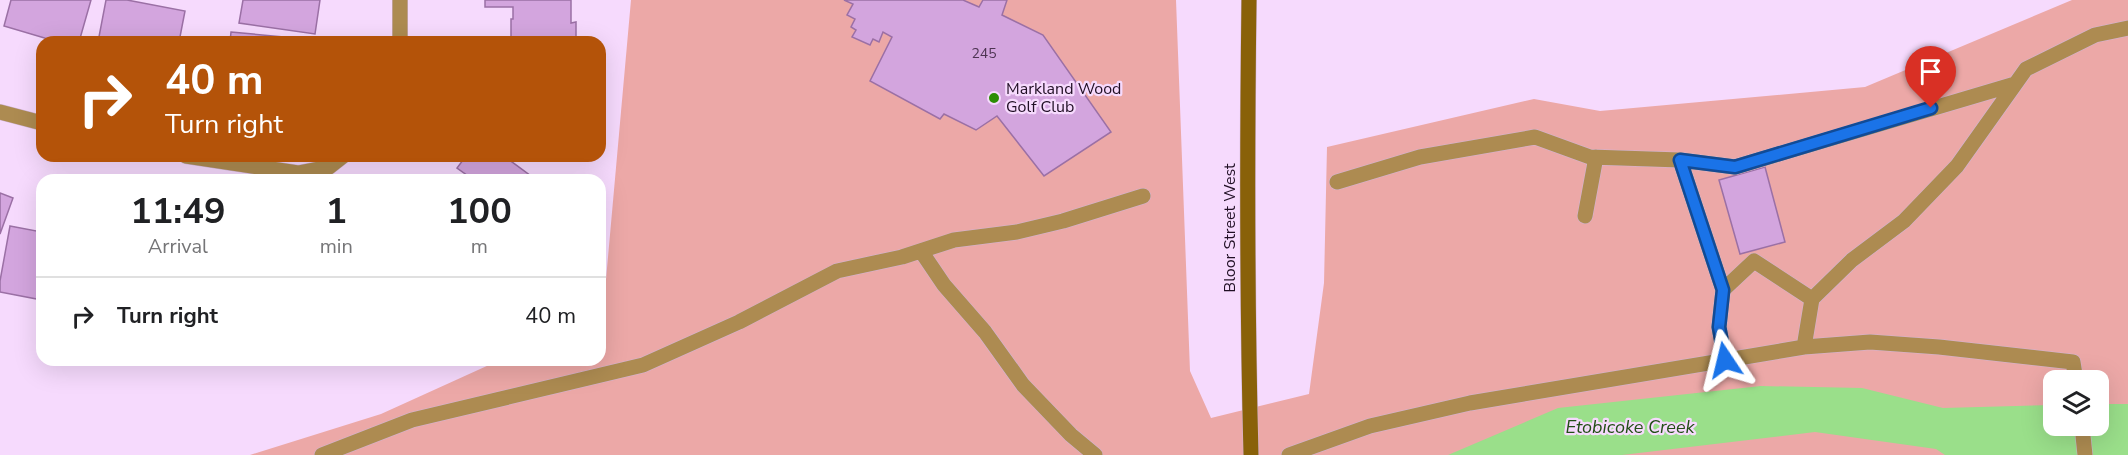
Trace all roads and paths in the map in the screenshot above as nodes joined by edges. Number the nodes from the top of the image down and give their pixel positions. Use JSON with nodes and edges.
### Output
{"nodes":[{"id":1,"x":400,"y":0,"type":"edge"},
{"id":2,"x":1249,"y":0,"type":"edge"},
{"id":3,"x":2128,"y":28,"type":"edge"},
{"id":4,"x":400,"y":36,"type":"edge"},
{"id":5,"x":2015,"y":84,"type":"junction"},
{"id":6,"x":0,"y":112,"type":"edge"},
{"id":7,"x":36,"y":121,"type":"edge"},
{"id":8,"x":1596,"y":156,"type":"junction"},
{"id":9,"x":1680,"y":160,"type":"junction"},
{"id":10,"x":226,"y":162,"type":"edge"},
{"id":11,"x":335,"y":162,"type":"edge"},
{"id":12,"x":1337,"y":182,"type":"dead end"},
{"id":13,"x":1143,"y":196,"type":"dead end"},
{"id":14,"x":1585,"y":216,"type":"dead end"},
{"id":15,"x":921,"y":251,"type":"junction"},
{"id":16,"x":1723,"y":290,"type":"junction"},
{"id":17,"x":1812,"y":299,"type":"junction"},
{"id":18,"x":1804,"y":347,"type":"junction"},
{"id":19,"x":1725,"y":360,"type":"junction"},
{"id":20,"x":2074,"y":370,"type":"edge"},
{"id":21,"x":2083,"y":436,"type":"edge"},
{"id":22,"x":322,"y":455,"type":"edge"},
{"id":23,"x":1095,"y":455,"type":"edge"},
{"id":24,"x":1251,"y":455,"type":"edge"},
{"id":25,"x":1289,"y":455,"type":"edge"},
{"id":26,"x":2085,"y":455,"type":"edge"}],
"edges":[{"from":1,"to":4,"type":"street"},
{"from":2,"to":24,"type":"main road","name":"Bloor Street West"},
{"from":3,"to":5,"type":"street"},
{"from":5,"to":9,"type":"street"},
{"from":5,"to":17,"type":"street"},
{"from":6,"to":7,"type":"street"},
{"from":8,"to":9,"type":"street"},
{"from":8,"to":12,"type":"street"},
{"from":8,"to":14,"type":"street"},
{"from":9,"to":16,"type":"street"},
{"from":10,"to":11,"type":"street"},
{"from":13,"to":15,"type":"street"},
{"from":15,"to":22,"type":"street"},
{"from":15,"to":23,"type":"street"},
{"from":16,"to":17,"type":"street"},
{"from":16,"to":19,"type":"street"},
{"from":17,"to":18,"type":"street"},
{"from":18,"to":19,"type":"street"},
{"from":18,"to":20,"type":"street"},
{"from":19,"to":25,"type":"street"},
{"from":21,"to":26,"type":"street"}]}
